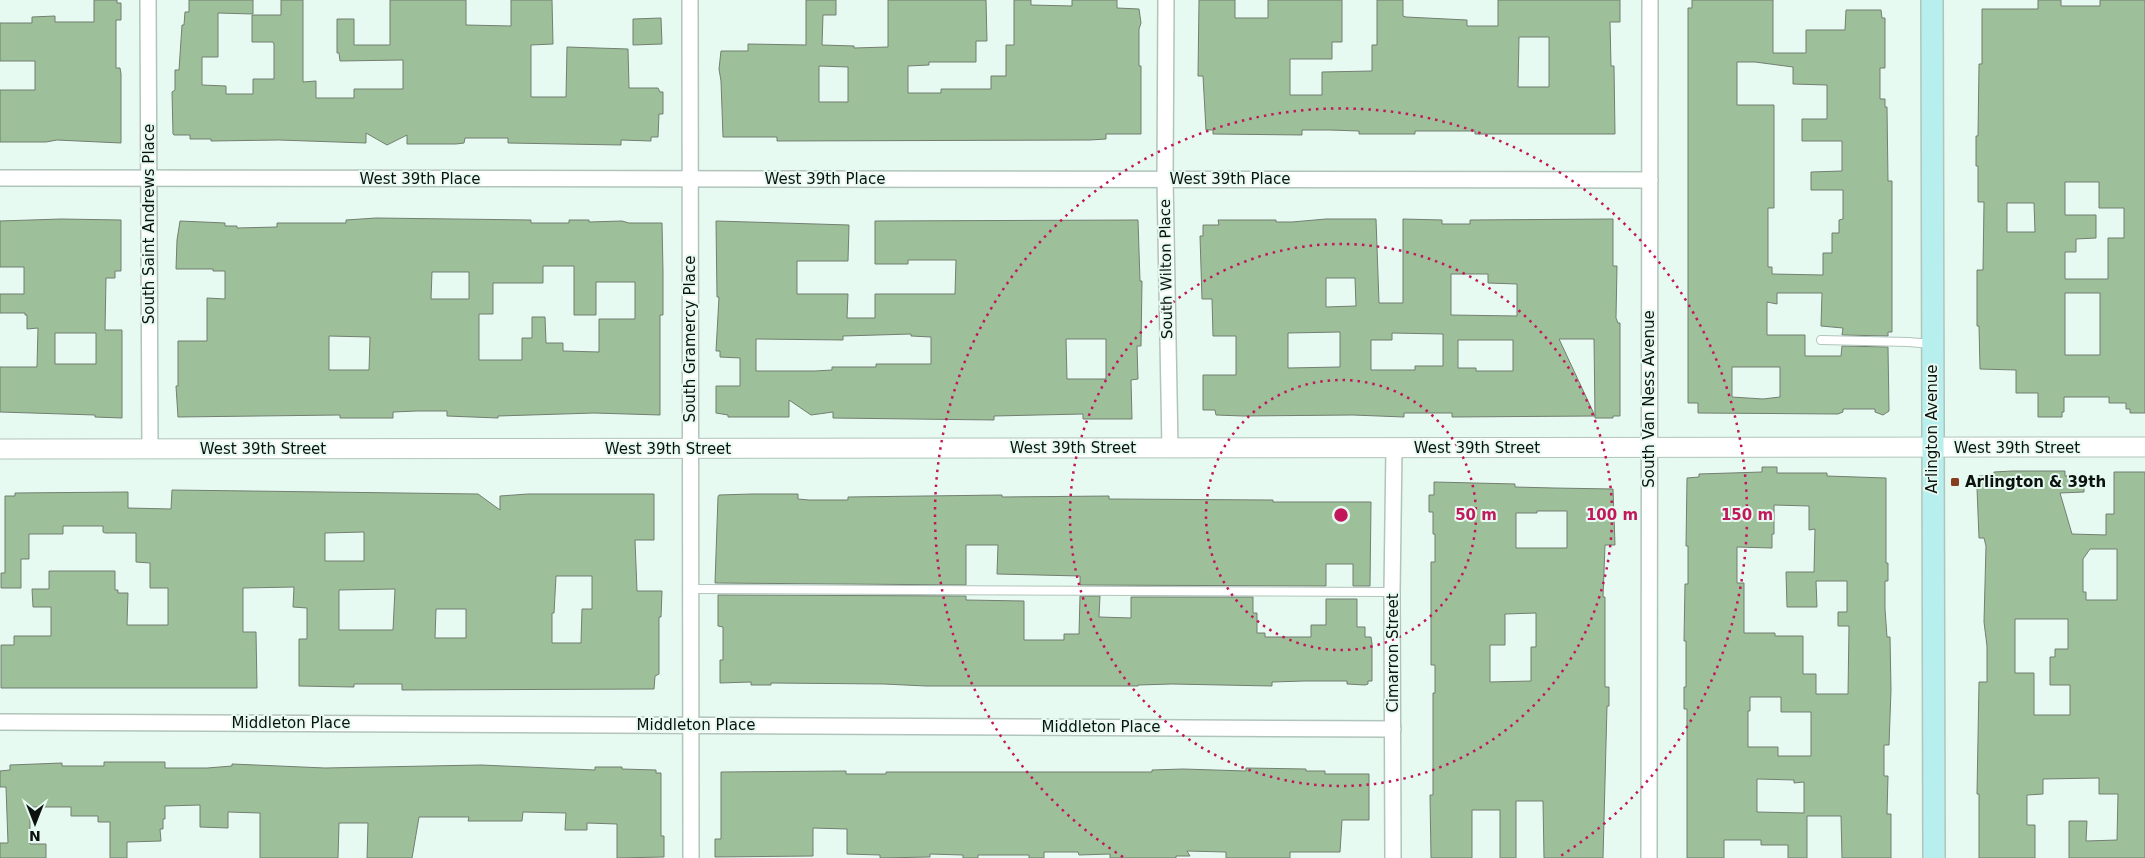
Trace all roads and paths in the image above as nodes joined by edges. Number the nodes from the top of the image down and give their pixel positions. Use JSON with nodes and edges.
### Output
{"nodes":[{"id":1,"x":148,"y":0,"type":"edge"},
{"id":2,"x":690,"y":0,"type":"edge"},
{"id":3,"x":1166,"y":0,"type":"edge"},
{"id":4,"x":1650,"y":0,"type":"edge"},
{"id":5,"x":1932,"y":0,"type":"edge"},
{"id":6,"x":0,"y":178,"type":"edge"},
{"id":7,"x":148,"y":178,"type":"junction"},
{"id":8,"x":690,"y":179,"type":"junction"},
{"id":9,"x":1165,"y":179,"type":"junction"},
{"id":10,"x":1650,"y":180,"type":"junction"},
{"id":11,"x":1821,"y":340,"type":"dead end"},
{"id":12,"x":1932,"y":344,"type":"junction"},
{"id":13,"x":2145,"y":447,"type":"edge"},
{"id":14,"x":690,"y":448,"type":"junction"},
{"id":15,"x":1170,"y":448,"type":"junction"},
{"id":16,"x":1394,"y":448,"type":"junction"},
{"id":17,"x":1649,"y":448,"type":"junction"},
{"id":18,"x":1932,"y":448,"type":"junction"},
{"id":19,"x":0,"y":449,"type":"edge"},
{"id":20,"x":150,"y":449,"type":"junction"},
{"id":21,"x":690,"y":589,"type":"junction"},
{"id":22,"x":1392,"y":592,"type":"junction"},
{"id":23,"x":0,"y":722,"type":"edge"},
{"id":24,"x":690,"y":725,"type":"junction"},
{"id":25,"x":1393,"y":729,"type":"junction"},
{"id":26,"x":691,"y":858,"type":"edge"},
{"id":27,"x":1394,"y":858,"type":"edge"},
{"id":28,"x":1649,"y":858,"type":"edge"},
{"id":29,"x":1934,"y":858,"type":"edge"}],
"edges":[{"from":1,"to":7,"type":"street","name":"South Saint Andrews Place"},
{"from":2,"to":8,"type":"street","name":"South Gramercy Place"},
{"from":3,"to":9,"type":"street","name":"South Wilton Place"},
{"from":4,"to":10,"type":"street","name":"South Van Ness Avenue"},
{"from":5,"to":12,"type":"main road","name":"Arlington Avenue"},
{"from":6,"to":7,"type":"street","name":"West 39th Place"},
{"from":7,"to":8,"type":"street","name":"West 39th Place"},
{"from":7,"to":20,"type":"street","name":"South Saint Andrews Place"},
{"from":8,"to":9,"type":"street","name":"West 39th Place"},
{"from":8,"to":14,"type":"street","name":"South Gramercy Place"},
{"from":9,"to":10,"type":"street","name":"West 39th Place"},
{"from":9,"to":15,"type":"street","name":"South Wilton Place"},
{"from":10,"to":17,"type":"street","name":"South Van Ness Avenue"},
{"from":11,"to":12,"type":"lane"},
{"from":12,"to":18,"type":"main road","name":"Arlington Avenue"},
{"from":13,"to":18,"type":"street","name":"West 39th Street"},
{"from":14,"to":15,"type":"street","name":"West 39th Street"},
{"from":14,"to":20,"type":"street","name":"West 39th Street"},
{"from":14,"to":21,"type":"street","name":"South Gramercy Place"},
{"from":15,"to":16,"type":"street","name":"West 39th Street"},
{"from":16,"to":17,"type":"street","name":"West 39th Street"},
{"from":16,"to":22,"type":"street","name":"Cimarron Street"},
{"from":17,"to":18,"type":"street","name":"West 39th Street"},
{"from":17,"to":28,"type":"street","name":"South Van Ness Avenue"},
{"from":18,"to":29,"type":"main road","name":"Arlington Avenue"},
{"from":19,"to":20,"type":"street","name":"West 39th Street"},
{"from":21,"to":22,"type":"lane"},
{"from":21,"to":24,"type":"street","name":"South Gramercy Place"},
{"from":22,"to":25,"type":"street","name":"Cimarron Street"},
{"from":23,"to":24,"type":"street","name":"Middleton Place"},
{"from":24,"to":25,"type":"street","name":"Middleton Place"},
{"from":24,"to":26,"type":"street","name":"South Gramercy Place"},
{"from":25,"to":27,"type":"street","name":"Cimarron Street"}]}
